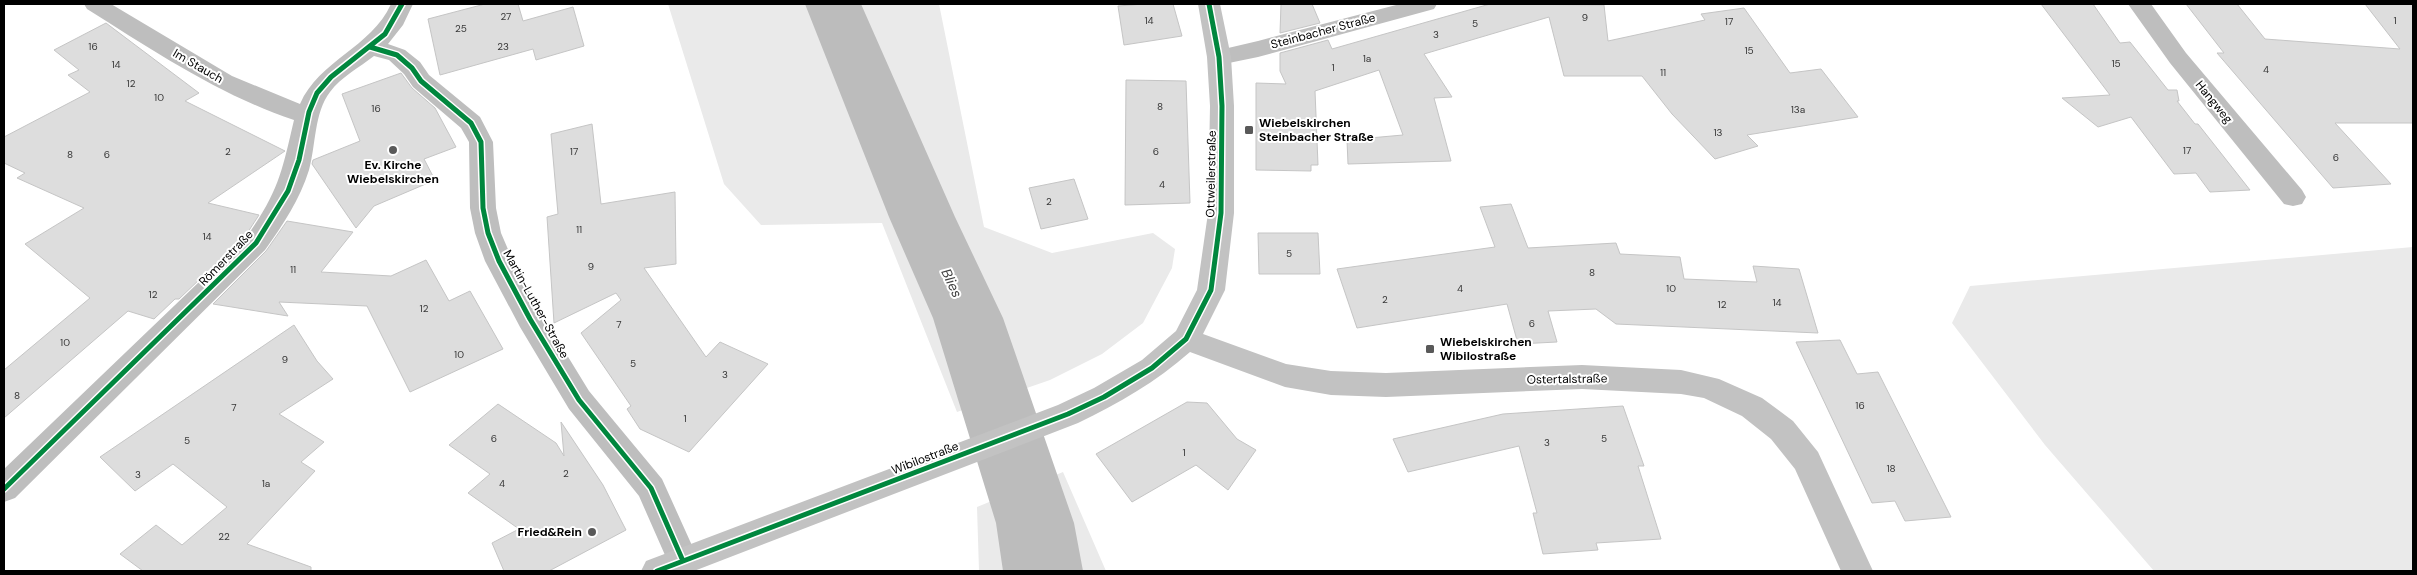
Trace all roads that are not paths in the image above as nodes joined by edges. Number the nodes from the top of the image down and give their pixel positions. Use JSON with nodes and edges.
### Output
{"nodes":[{"id":1,"x":95,"y":4,"type":"edge"},
{"id":2,"x":402,"y":4,"type":"edge"},
{"id":3,"x":1209,"y":4,"type":"edge"},
{"id":4,"x":1426,"y":4,"type":"edge"},
{"id":5,"x":2139,"y":4,"type":"edge"},
{"id":6,"x":370,"y":47,"type":"junction"},
{"id":7,"x":1220,"y":57,"type":"junction"},
{"id":8,"x":307,"y":115,"type":"junction"},
{"id":9,"x":2293,"y":198,"type":"dead end"},
{"id":10,"x":1186,"y":339,"type":"junction"},
{"id":11,"x":4,"y":489,"type":"edge"},
{"id":12,"x":670,"y":566,"type":"edge"},
{"id":13,"x":1857,"y":571,"type":"edge"}],
"edges":[{"from":1,"to":8,"type":"street","name":"Im Stauch"},
{"from":2,"to":6,"type":"street","name":"Römerstraße"},
{"from":3,"to":7,"type":"main road","name":"Ottweilerstraße"},
{"from":4,"to":7,"type":"street","name":"Steinbacher Straße"},
{"from":5,"to":9,"type":"street","name":"Hangweg"},
{"from":6,"to":8,"type":"street","name":"Römerstraße"},
{"from":6,"to":12,"type":"street","name":"Martin-Luther-Straße"},
{"from":7,"to":10,"type":"main road","name":"Ottweilerstraße"},
{"from":8,"to":11,"type":"street","name":"Römerstraße"},
{"from":10,"to":12,"type":"main road","name":"Wibilostraße"},
{"from":10,"to":13,"type":"main road","name":"Ostertalstraße"}]}
